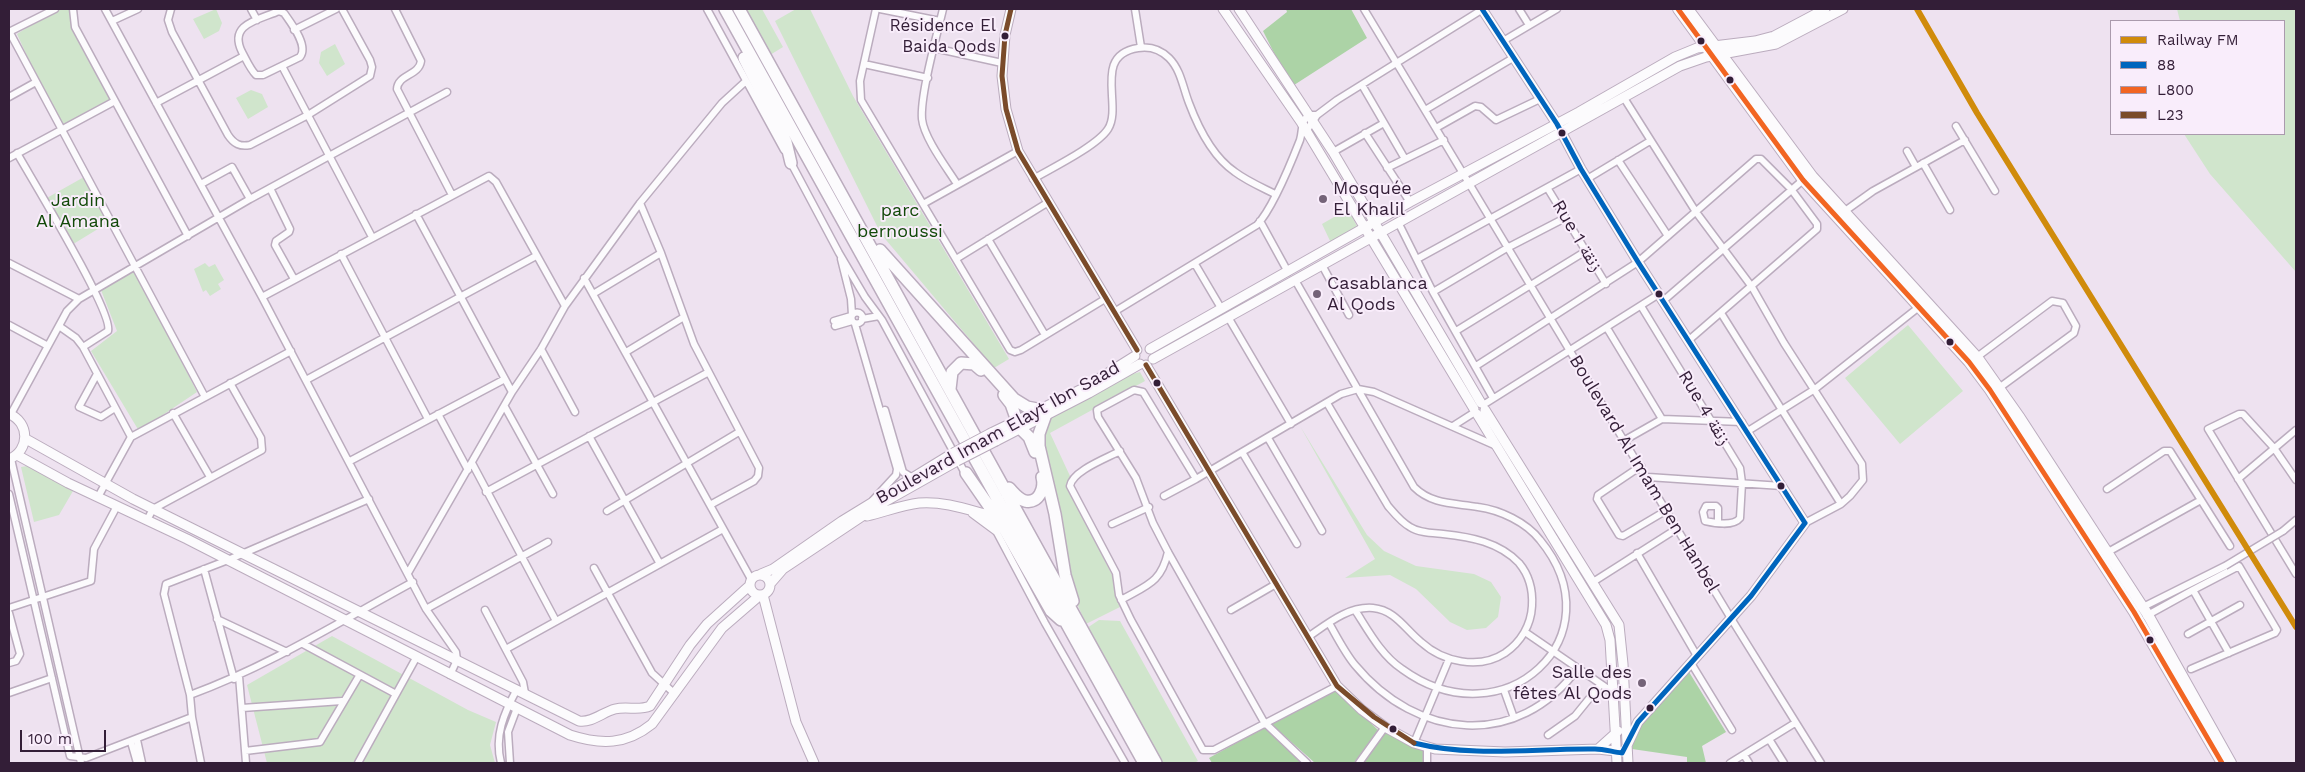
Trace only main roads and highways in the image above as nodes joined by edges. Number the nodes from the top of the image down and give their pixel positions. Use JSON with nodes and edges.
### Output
{"nodes":[{"id":1,"x":723,"y":9,"type":"edge"},
{"id":2,"x":739,"y":9,"type":"edge"},
{"id":3,"x":1678,"y":9,"type":"edge"},
{"id":4,"x":1688,"y":9,"type":"edge"},
{"id":5,"x":1714,"y":51,"type":"junction"},
{"id":6,"x":791,"y":163,"type":"road end"},
{"id":7,"x":845,"y":198,"type":"junction"},
{"id":8,"x":950,"y":390,"type":"junction"},
{"id":9,"x":996,"y":473,"type":"junction"},
{"id":10,"x":966,"y":474,"type":"road end"},
{"id":11,"x":2141,"y":614,"type":"junction"},
{"id":12,"x":1066,"y":622,"type":"junction"},
{"id":13,"x":1084,"y":633,"type":"junction"},
{"id":14,"x":1144,"y":763,"type":"edge"},
{"id":15,"x":1156,"y":763,"type":"edge"},
{"id":16,"x":2222,"y":763,"type":"edge"},
{"id":17,"x":2231,"y":763,"type":"edge"}],
"edges":[{"from":1,"to":6,"type":"highway"},
{"from":1,"to":12,"type":"highway"},
{"from":2,"to":7,"type":"highway"},
{"from":3,"to":5,"type":"main road"},
{"from":4,"to":5,"type":"main road"},
{"from":5,"to":11,"type":"main road"},
{"from":5,"to":11,"type":"main road"},
{"from":7,"to":8,"type":"highway"},
{"from":7,"to":13,"type":"highway"},
{"from":8,"to":9,"type":"highway"},
{"from":8,"to":9,"type":"highway"},
{"from":9,"to":13,"type":"highway"},
{"from":10,"to":12,"type":"highway"},
{"from":11,"to":16,"type":"main road"},
{"from":11,"to":17,"type":"main road"},
{"from":12,"to":14,"type":"highway"},
{"from":13,"to":15,"type":"highway"}]}
